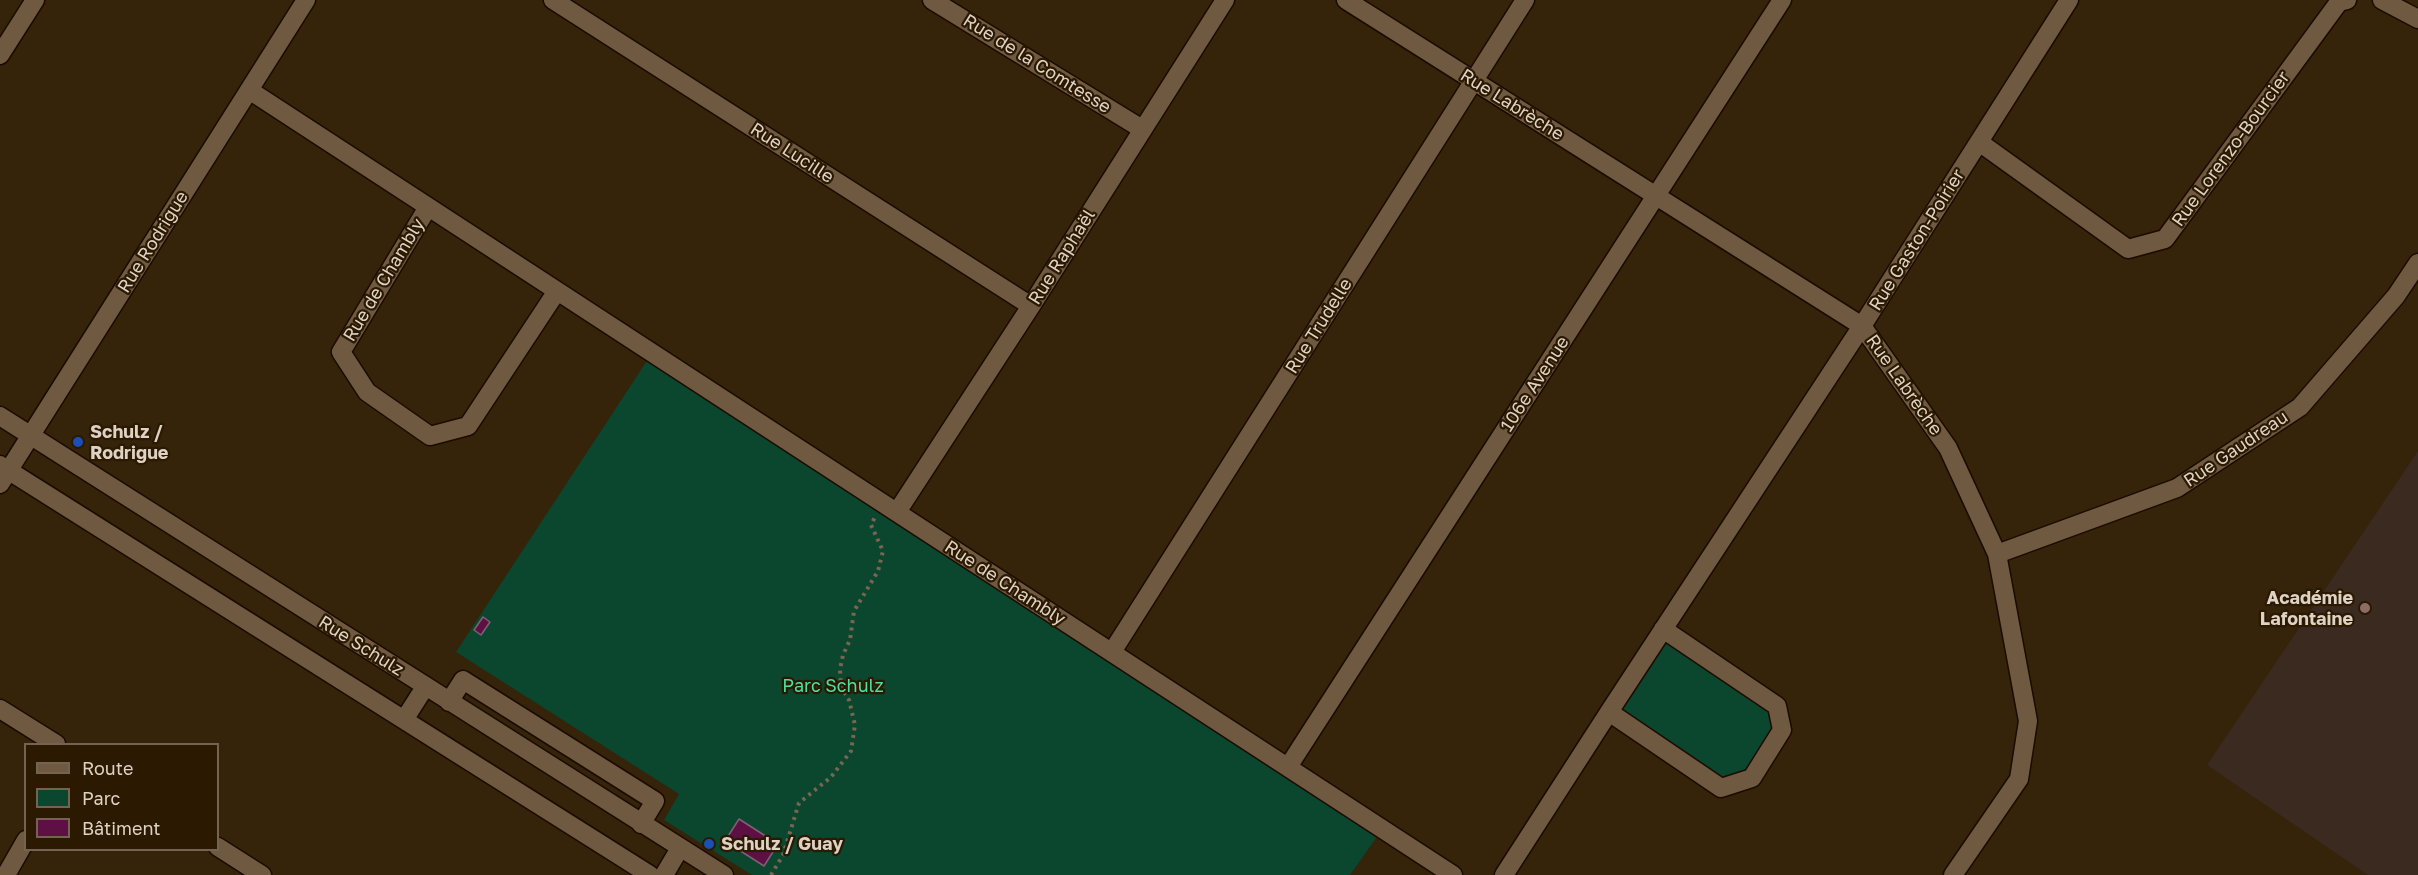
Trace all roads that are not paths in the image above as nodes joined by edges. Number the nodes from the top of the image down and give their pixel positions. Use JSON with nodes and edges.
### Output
{"nodes":[{"id":1,"x":35,"y":0,"type":"edge"},
{"id":2,"x":306,"y":0,"type":"edge"},
{"id":3,"x":553,"y":0,"type":"edge"},
{"id":4,"x":932,"y":0,"type":"edge"},
{"id":5,"x":1225,"y":0,"type":"edge"},
{"id":6,"x":1346,"y":0,"type":"edge"},
{"id":7,"x":1525,"y":0,"type":"edge"},
{"id":8,"x":1782,"y":0,"type":"edge"},
{"id":9,"x":2070,"y":0,"type":"edge"},
{"id":10,"x":2347,"y":0,"type":"edge"},
{"id":11,"x":2382,"y":0,"type":"edge"},
{"id":12,"x":2418,"y":18,"type":"edge"},
{"id":13,"x":0,"y":55,"type":"edge"},
{"id":14,"x":1474,"y":81,"type":"junction"},
{"id":15,"x":249,"y":90,"type":"junction"},
{"id":16,"x":1142,"y":129,"type":"junction"},
{"id":17,"x":1979,"y":142,"type":"junction"},
{"id":18,"x":1656,"y":196,"type":"junction"},
{"id":19,"x":428,"y":207,"type":"junction"},
{"id":20,"x":2418,"y":263,"type":"edge"},
{"id":21,"x":558,"y":291,"type":"junction"},
{"id":22,"x":1031,"y":306,"type":"junction"},
{"id":23,"x":1862,"y":326,"type":"junction"},
{"id":24,"x":0,"y":416,"type":"edge"},
{"id":25,"x":30,"y":436,"type":"junction"},
{"id":26,"x":3,"y":473,"type":"edge"},
{"id":27,"x":890,"y":508,"type":"junction"},
{"id":28,"x":1997,"y":554,"type":"junction"},
{"id":29,"x":1663,"y":629,"type":"junction"},
{"id":30,"x":1112,"y":652,"type":"junction"},
{"id":31,"x":425,"y":687,"type":"junction"},
{"id":32,"x":449,"y":702,"type":"junction"},
{"id":33,"x":0,"y":709,"type":"edge"},
{"id":34,"x":1609,"y":712,"type":"junction"},
{"id":35,"x":404,"y":720,"type":"junction"},
{"id":36,"x":54,"y":743,"type":"edge"},
{"id":37,"x":1288,"y":767,"type":"junction"},
{"id":38,"x":641,"y":824,"type":"junction"},
{"id":39,"x":24,"y":844,"type":"edge"},
{"id":40,"x":219,"y":848,"type":"edge"},
{"id":41,"x":680,"y":848,"type":"junction"},
{"id":42,"x":6,"y":875,"type":"edge"},
{"id":43,"x":262,"y":875,"type":"edge"},
{"id":44,"x":650,"y":875,"type":"edge"},
{"id":45,"x":664,"y":875,"type":"edge"},
{"id":46,"x":724,"y":875,"type":"edge"},
{"id":47,"x":1454,"y":875,"type":"edge"},
{"id":48,"x":1504,"y":875,"type":"edge"},
{"id":49,"x":1953,"y":875,"type":"edge"}],
"edges":[{"from":1,"to":13,"type":"street"},
{"from":2,"to":15,"type":"street","name":"Rue Rodrigue"},
{"from":3,"to":22,"type":"street","name":"Rue Lucille"},
{"from":4,"to":16,"type":"street","name":"Rue de la Comtesse"},
{"from":5,"to":16,"type":"street","name":"Rue Raphaël"},
{"from":6,"to":14,"type":"street","name":"Rue Labrèche"},
{"from":7,"to":14,"type":"street","name":"Rue Trudelle"},
{"from":8,"to":18,"type":"street","name":"106e Avenue"},
{"from":9,"to":17,"type":"street","name":"Rue Gaston-Poirier"},
{"from":10,"to":17,"type":"street","name":"Rue Lorenzo-Bourcier"},
{"from":11,"to":12,"type":"street"},
{"from":14,"to":18,"type":"street","name":"Rue Labrèche"},
{"from":14,"to":30,"type":"street","name":"Rue Trudelle"},
{"from":15,"to":19,"type":"street","name":"Rue de Chambly"},
{"from":15,"to":25,"type":"street","name":"Rue Rodrigue"},
{"from":16,"to":22,"type":"street","name":"Rue Raphaël"},
{"from":17,"to":23,"type":"street","name":"Rue Gaston-Poirier"},
{"from":18,"to":23,"type":"street","name":"Rue Labrèche"},
{"from":18,"to":37,"type":"street","name":"106e Avenue"},
{"from":19,"to":21,"type":"street","name":"Rue de Chambly"},
{"from":19,"to":21,"type":"street","name":"Rue de Chambly"},
{"from":20,"to":28,"type":"street","name":"Rue Gaudreau"},
{"from":21,"to":27,"type":"street","name":"Rue de Chambly"},
{"from":22,"to":27,"type":"street","name":"Rue Raphaël"},
{"from":23,"to":28,"type":"street","name":"Rue Labrèche"},
{"from":23,"to":29,"type":"street","name":"Rue Gaston-Poirier"},
{"from":24,"to":25,"type":"street","name":"Rue Schulz"},
{"from":25,"to":26,"type":"street","name":"Rue Rodrigue"},
{"from":25,"to":31,"type":"street","name":"Rue Schulz"},
{"from":26,"to":35,"type":"street"},
{"from":27,"to":30,"type":"street","name":"Rue de Chambly"},
{"from":28,"to":49,"type":"street","name":"Rue Labrèche"},
{"from":29,"to":34,"type":"street","name":"Rue Gaston-Poirier"},
{"from":29,"to":34,"type":"street"},
{"from":30,"to":37,"type":"street","name":"Rue de Chambly"},
{"from":31,"to":32,"type":"street","name":"Rue Schulz"},
{"from":31,"to":35,"type":"street"},
{"from":32,"to":38,"type":"street","name":"Rue Schulz"},
{"from":32,"to":38,"type":"street"},
{"from":33,"to":36,"type":"street"},
{"from":34,"to":48,"type":"street","name":"Rue Gaston-Poirier"},
{"from":35,"to":44,"type":"street"},
{"from":37,"to":47,"type":"street","name":"Rue de Chambly"},
{"from":38,"to":41,"type":"street","name":"Rue Schulz"},
{"from":39,"to":42,"type":"street"},
{"from":40,"to":43,"type":"street"},
{"from":41,"to":45,"type":"street"},
{"from":41,"to":46,"type":"street","name":"Rue Schulz"}]}
